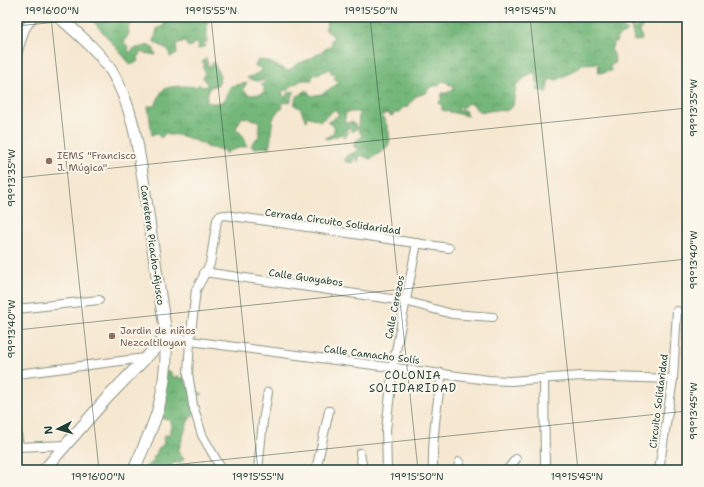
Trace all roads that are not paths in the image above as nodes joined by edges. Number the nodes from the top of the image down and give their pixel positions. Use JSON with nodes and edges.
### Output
{"nodes":[{"id":1,"x":33,"y":17,"type":"edge"},
{"id":2,"x":59,"y":17,"type":"edge"},
{"id":3,"x":21,"y":28,"type":"edge"},
{"id":4,"x":17,"y":54,"type":"edge"},
{"id":5,"x":417,"y":243,"type":"junction"},
{"id":6,"x":449,"y":248,"type":"dead end"},
{"id":7,"x":204,"y":272,"type":"junction"},
{"id":8,"x":99,"y":300,"type":"dead end"},
{"id":9,"x":405,"y":301,"type":"junction"},
{"id":10,"x":17,"y":309,"type":"edge"},
{"id":11,"x":677,"y":311,"type":"dead end"},
{"id":12,"x":493,"y":317,"type":"dead end"},
{"id":13,"x":166,"y":335,"type":"junction"},
{"id":14,"x":190,"y":341,"type":"junction"},
{"id":15,"x":145,"y":358,"type":"junction"},
{"id":16,"x":393,"y":366,"type":"junction"},
{"id":17,"x":442,"y":373,"type":"junction"},
{"id":18,"x":17,"y":374,"type":"edge"},
{"id":19,"x":544,"y":379,"type":"junction"},
{"id":20,"x":673,"y":379,"type":"junction"},
{"id":21,"x":268,"y":392,"type":"dead end"},
{"id":22,"x":329,"y":411,"type":"dead end"},
{"id":23,"x":17,"y":433,"type":"edge"},
{"id":24,"x":66,"y":445,"type":"junction"},
{"id":25,"x":18,"y":447,"type":"edge"},
{"id":26,"x":360,"y":453,"type":"dead end"},
{"id":27,"x":516,"y":459,"type":"dead end"},
{"id":28,"x":545,"y":462,"type":"dead end"},
{"id":29,"x":44,"y":470,"type":"edge"},
{"id":30,"x":134,"y":470,"type":"edge"},
{"id":31,"x":222,"y":470,"type":"edge"},
{"id":32,"x":258,"y":470,"type":"edge"},
{"id":33,"x":316,"y":470,"type":"edge"},
{"id":34,"x":363,"y":470,"type":"edge"},
{"id":35,"x":388,"y":470,"type":"edge"},
{"id":36,"x":433,"y":470,"type":"edge"},
{"id":37,"x":507,"y":470,"type":"edge"},
{"id":38,"x":659,"y":470,"type":"edge"}],
"edges":[{"from":1,"to":3,"type":"street"},
{"from":2,"to":13,"type":"main road","name":"Carretera Picacho-Ajusco"},
{"from":3,"to":4,"type":"street"},
{"from":5,"to":6,"type":"street","name":"Cerrada Circuito Solidaridad"},
{"from":5,"to":7,"type":"street","name":"Cerrada Circuito Solidaridad"},
{"from":5,"to":9,"type":"street","name":"Calle Cerezos"},
{"from":7,"to":9,"type":"street","name":"Calle Guayabos"},
{"from":7,"to":14,"type":"street"},
{"from":8,"to":10,"type":"street"},
{"from":9,"to":12,"type":"street","name":"Calle Guayabos"},
{"from":9,"to":16,"type":"street","name":"Calle Cerezos"},
{"from":11,"to":20,"type":"street","name":"Circuito Solidaridad"},
{"from":13,"to":14,"type":"street","name":"Calle Camacho Solís"},
{"from":13,"to":15,"type":"main road"},
{"from":13,"to":30,"type":"main road","name":"Carretera Picacho-Ajusco"},
{"from":14,"to":16,"type":"street","name":"Calle Camacho Solís"},
{"from":14,"to":31,"type":"street"},
{"from":15,"to":18,"type":"street"},
{"from":15,"to":24,"type":"main road"},
{"from":16,"to":17,"type":"street","name":"Calle Camacho Solís"},
{"from":16,"to":35,"type":"street","name":"Calle Cerezos"},
{"from":17,"to":19,"type":"street","name":"Calle Camacho Solís"},
{"from":17,"to":36,"type":"street"},
{"from":19,"to":20,"type":"street","name":"Calle Camacho Solís"},
{"from":19,"to":28,"type":"street"},
{"from":20,"to":38,"type":"street","name":"Circuito Solidaridad"},
{"from":21,"to":32,"type":"street"},
{"from":22,"to":33,"type":"street"},
{"from":23,"to":25,"type":"street"},
{"from":24,"to":25,"type":"street"},
{"from":24,"to":29,"type":"main road"},
{"from":26,"to":34,"type":"street"},
{"from":27,"to":37,"type":"street"}]}
